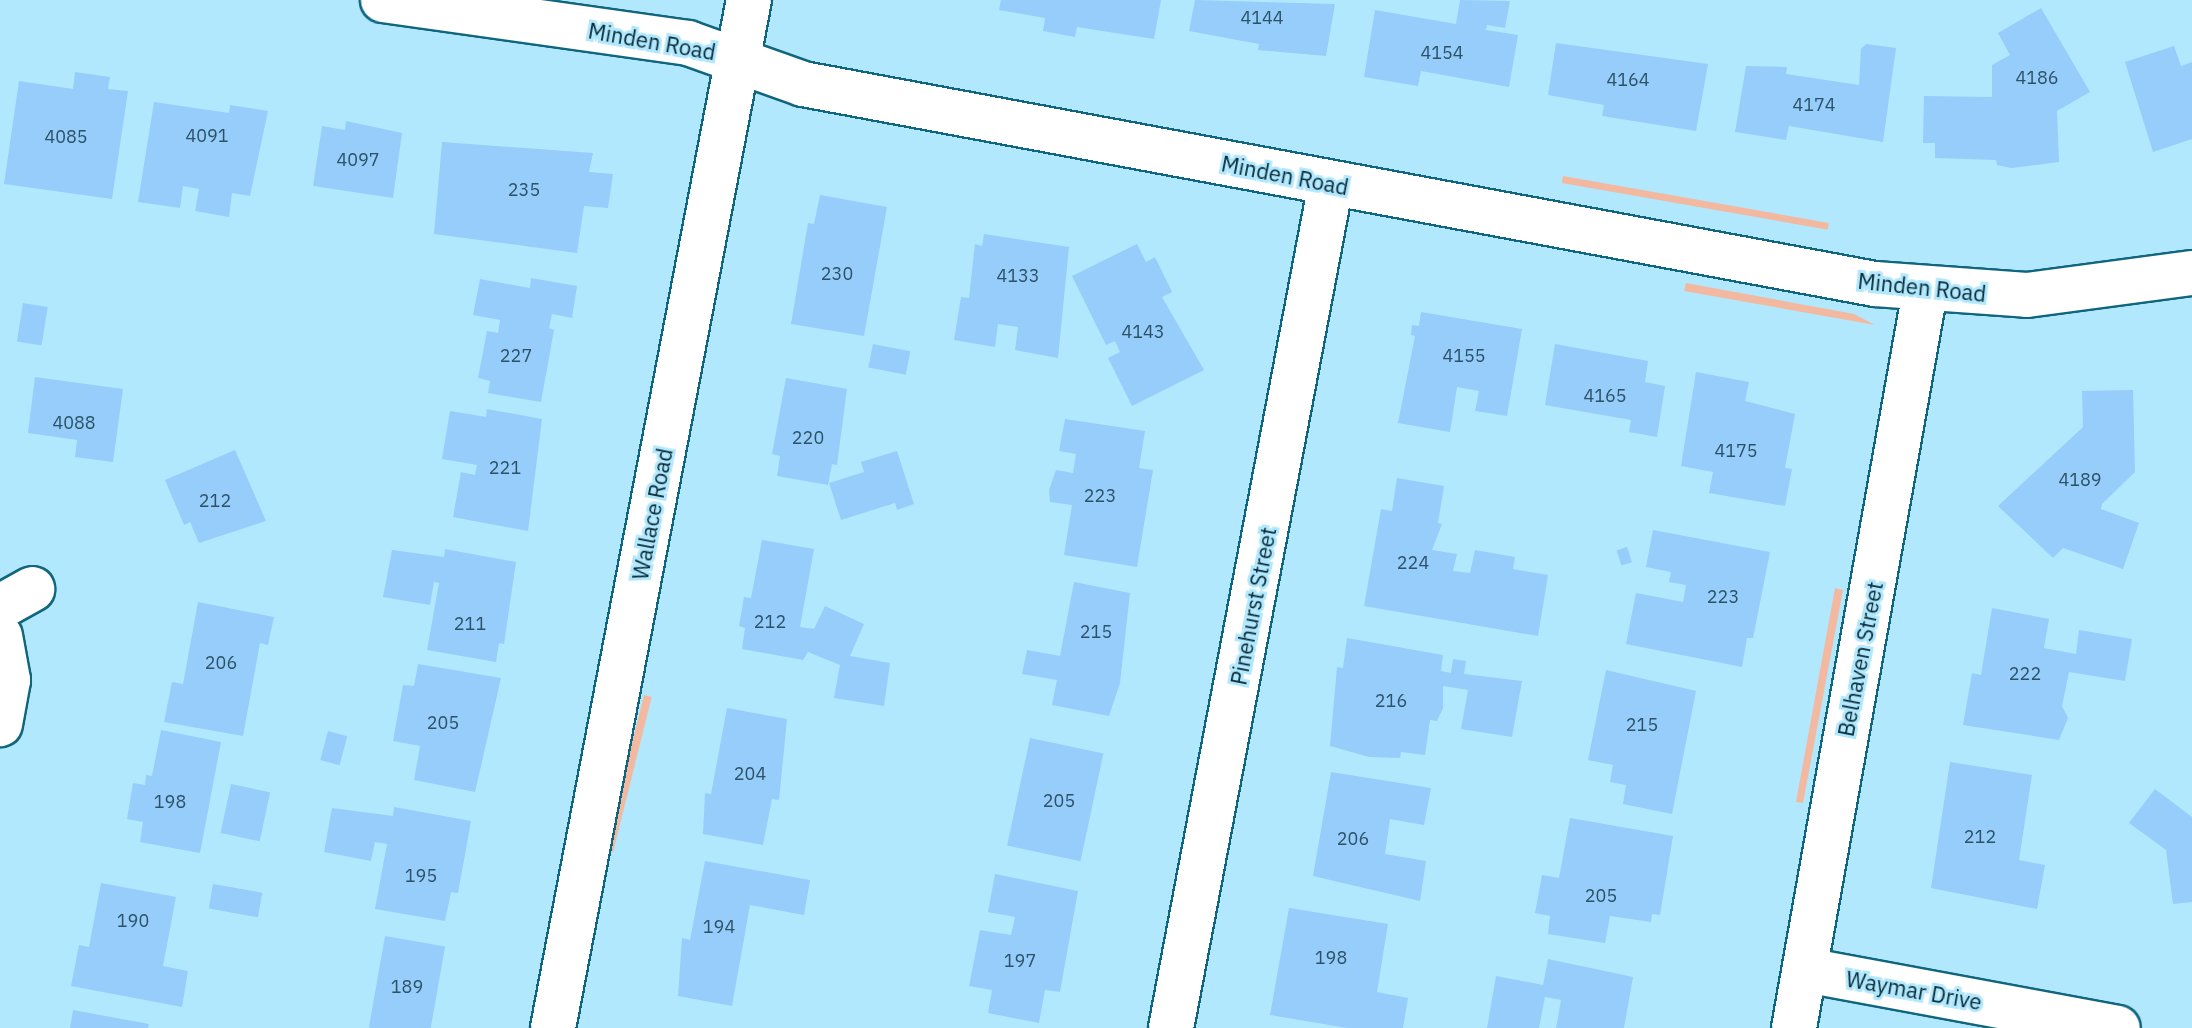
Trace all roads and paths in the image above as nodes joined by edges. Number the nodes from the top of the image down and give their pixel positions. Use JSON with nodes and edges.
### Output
{"nodes":[{"id":1,"x":383,"y":0,"type":"edge"},
{"id":2,"x":749,"y":0,"type":"edge"},
{"id":3,"x":738,"y":58,"type":"junction"},
{"id":4,"x":1331,"y":184,"type":"junction"},
{"id":5,"x":2192,"y":273,"type":"edge"},
{"id":6,"x":1925,"y":291,"type":"junction"},
{"id":7,"x":0,"y":636,"type":"edge"},
{"id":8,"x":0,"y":724,"type":"edge"},
{"id":9,"x":1805,"y":970,"type":"junction"},
{"id":10,"x":553,"y":1028,"type":"edge"},
{"id":11,"x":1171,"y":1028,"type":"edge"},
{"id":12,"x":1794,"y":1028,"type":"edge"},
{"id":13,"x":2118,"y":1028,"type":"edge"}],
"edges":[{"from":1,"to":3,"type":"street","name":"Minden Road"},
{"from":2,"to":3,"type":"street","name":"Wallace Road"},
{"from":3,"to":4,"type":"street","name":"Minden Road"},
{"from":3,"to":10,"type":"street","name":"Wallace Road"},
{"from":4,"to":6,"type":"street","name":"Minden Road"},
{"from":4,"to":11,"type":"street","name":"Pinehurst Street"},
{"from":5,"to":6,"type":"street","name":"Minden Road"},
{"from":6,"to":9,"type":"street","name":"Belhaven Street"},
{"from":7,"to":8,"type":"street"},
{"from":9,"to":12,"type":"street","name":"Belhaven Street"},
{"from":9,"to":13,"type":"street","name":"Waymar Drive"}]}
